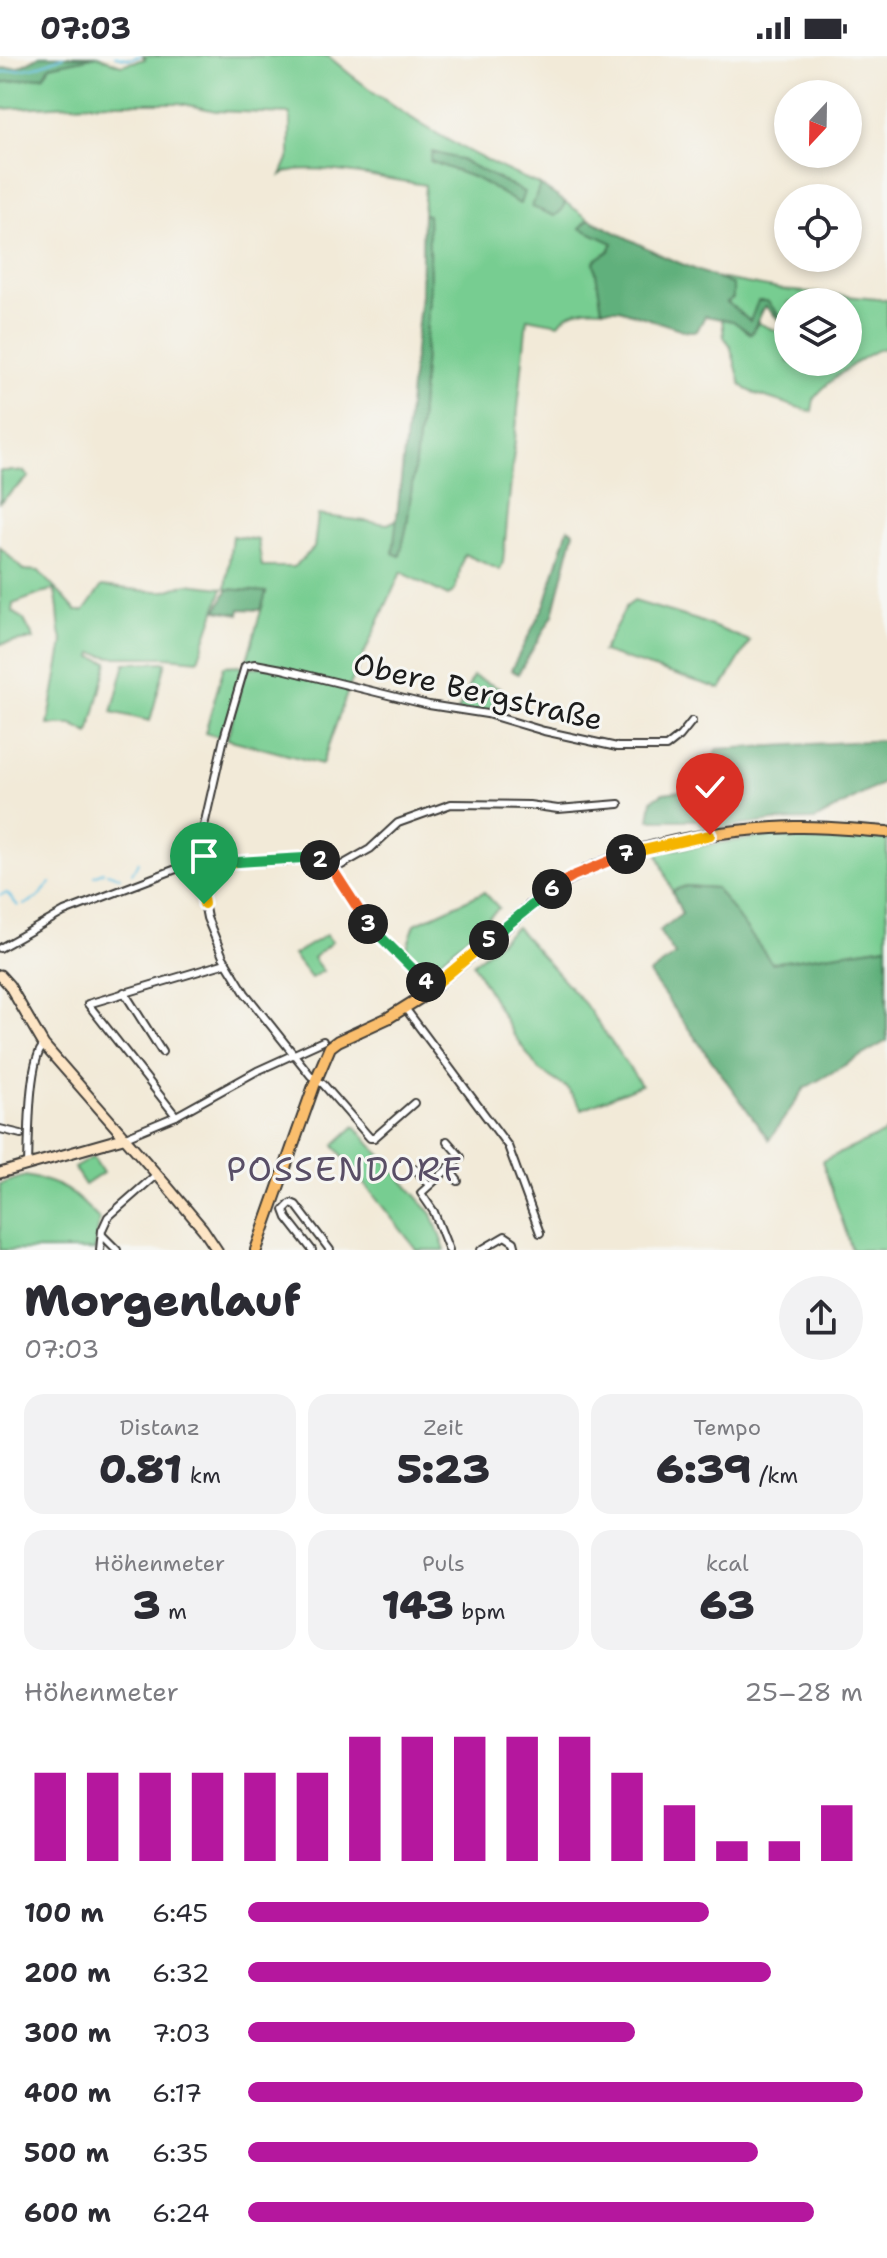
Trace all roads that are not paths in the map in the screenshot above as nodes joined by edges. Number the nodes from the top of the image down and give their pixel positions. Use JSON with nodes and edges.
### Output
{"nodes":[{"id":1,"x":692,"y":721,"type":"dead end"},
{"id":2,"x":619,"y":804,"type":"dead end"},
{"id":3,"x":887,"y":832,"type":"edge"},
{"id":4,"x":197,"y":864,"type":"junction"},
{"id":5,"x":333,"y":870,"type":"junction"},
{"id":6,"x":0,"y":948,"type":"edge"},
{"id":7,"x":226,"y":963,"type":"junction"},
{"id":8,"x":0,"y":975,"type":"edge"},
{"id":9,"x":433,"y":987,"type":"junction"},
{"id":10,"x":124,"y":992,"type":"junction"},
{"id":11,"x":405,"y":1008,"type":"junction"},
{"id":12,"x":323,"y":1041,"type":"dead end"},
{"id":13,"x":44,"y":1045,"type":"junction"},
{"id":14,"x":162,"y":1052,"type":"dead end"},
{"id":15,"x":292,"y":1053,"type":"junction"},
{"id":16,"x":313,"y":1078,"type":"junction"},
{"id":17,"x":414,"y":1103,"type":"dead end"},
{"id":18,"x":176,"y":1116,"type":"junction"},
{"id":19,"x":0,"y":1129,"type":"edge"},
{"id":20,"x":21,"y":1134,"type":"dead end"},
{"id":21,"x":123,"y":1138,"type":"junction"},
{"id":22,"x":447,"y":1141,"type":"dead end"},
{"id":23,"x":28,"y":1165,"type":"junction"},
{"id":24,"x":448,"y":1168,"type":"junction"},
{"id":25,"x":415,"y":1169,"type":"dead end"},
{"id":26,"x":0,"y":1173,"type":"edge"},
{"id":27,"x":157,"y":1174,"type":"junction"},
{"id":28,"x":458,"y":1181,"type":"dead end"},
{"id":29,"x":429,"y":1185,"type":"junction"},
{"id":30,"x":540,"y":1233,"type":"dead end"},
{"id":31,"x":103,"y":1236,"type":"junction"},
{"id":32,"x":100,"y":1250,"type":"edge"},
{"id":33,"x":117,"y":1250,"type":"edge"},
{"id":34,"x":217,"y":1250,"type":"edge"},
{"id":35,"x":256,"y":1250,"type":"edge"},
{"id":36,"x":312,"y":1250,"type":"edge"},
{"id":37,"x":330,"y":1250,"type":"edge"},
{"id":38,"x":449,"y":1250,"type":"edge"},
{"id":39,"x":481,"y":1250,"type":"edge"},
{"id":40,"x":516,"y":1250,"type":"edge"}],
"edges":[{"from":1,"to":4,"type":"street","name":"Obere Bergstraße"},
{"from":2,"to":5,"type":"street"},
{"from":3,"to":9,"type":"main road"},
{"from":4,"to":5,"type":"street"},
{"from":4,"to":6,"type":"street"},
{"from":4,"to":7,"type":"street"},
{"from":5,"to":9,"type":"street"},
{"from":7,"to":10,"type":"street"},
{"from":7,"to":15,"type":"street"},
{"from":8,"to":13,"type":"main road"},
{"from":9,"to":11,"type":"main road"},
{"from":10,"to":14,"type":"street"},
{"from":10,"to":18,"type":"street"},
{"from":11,"to":16,"type":"main road"},
{"from":11,"to":30,"type":"street"},
{"from":12,"to":15,"type":"street"},
{"from":13,"to":21,"type":"main road"},
{"from":13,"to":23,"type":"street"},
{"from":15,"to":16,"type":"street"},
{"from":15,"to":18,"type":"street"},
{"from":16,"to":17,"type":"street"},
{"from":16,"to":35,"type":"main road"},
{"from":18,"to":21,"type":"street"},
{"from":19,"to":20,"type":"street"},
{"from":21,"to":23,"type":"main road"},
{"from":21,"to":27,"type":"main road"},
{"from":22,"to":24,"type":"street"},
{"from":23,"to":26,"type":"main road"},
{"from":24,"to":28,"type":"street"},
{"from":24,"to":29,"type":"street"},
{"from":25,"to":29,"type":"street"},
{"from":27,"to":31,"type":"street"},
{"from":27,"to":34,"type":"main road"},
{"from":29,"to":38,"type":"street"},
{"from":31,"to":32,"type":"street"},
{"from":31,"to":33,"type":"street"},
{"from":36,"to":37,"type":"street"},
{"from":39,"to":40,"type":"street"}]}
